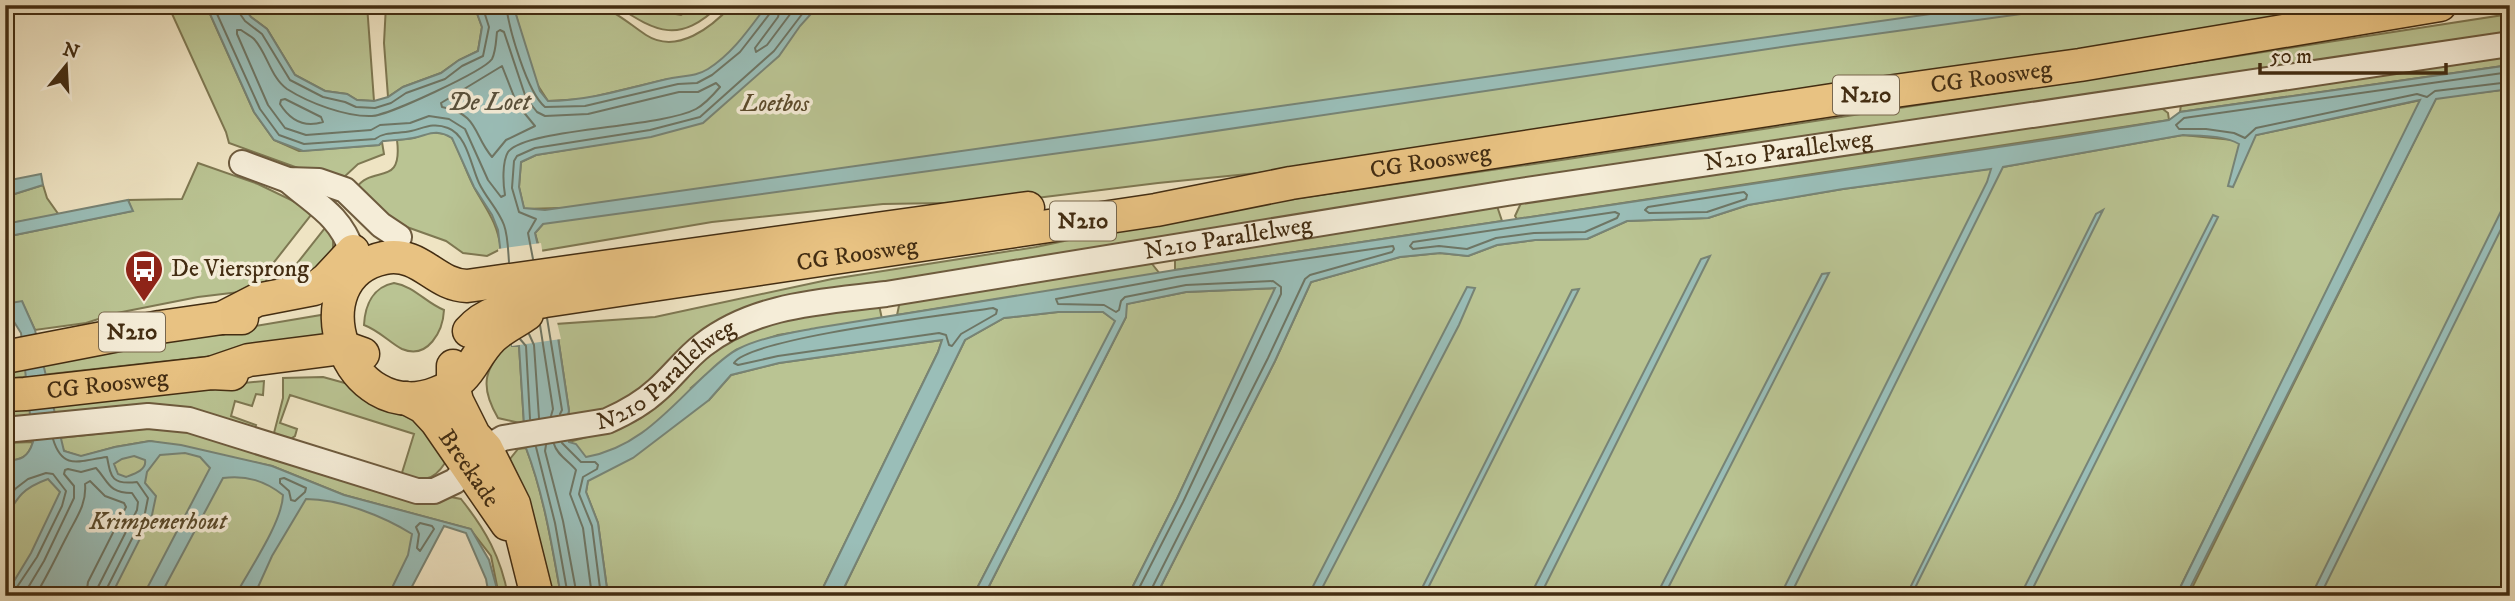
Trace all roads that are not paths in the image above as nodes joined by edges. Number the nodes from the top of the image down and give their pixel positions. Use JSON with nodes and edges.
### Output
{"nodes":[{"id":1,"x":2440,"y":5,"type":"edge"},
{"id":2,"x":2510,"y":44,"type":"edge"},
{"id":3,"x":242,"y":163,"type":"dead end"},
{"id":4,"x":288,"y":180,"type":"junction"},
{"id":5,"x":399,"y":237,"type":"junction"},
{"id":6,"x":449,"y":258,"type":"junction"},
{"id":7,"x":346,"y":272,"type":"junction"},
{"id":8,"x":467,"y":286,"type":"junction"},
{"id":9,"x":553,"y":287,"type":"junction"},
{"id":10,"x":505,"y":296,"type":"junction"},
{"id":11,"x":343,"y":349,"type":"junction"},
{"id":12,"x":23,"y":354,"type":"edge"},
{"id":13,"x":466,"y":358,"type":"junction"},
{"id":14,"x":211,"y":373,"type":"junction"},
{"id":15,"x":360,"y":376,"type":"junction"},
{"id":16,"x":27,"y":394,"type":"edge"},
{"id":17,"x":406,"y":398,"type":"junction"},
{"id":18,"x":18,"y":429,"type":"edge"},
{"id":19,"x":477,"y":458,"type":"junction"},
{"id":20,"x":537,"y":596,"type":"edge"}],
"edges":[{"from":1,"to":9,"type":"main road","name":"CG Roosweg","number":"N210"},
{"from":2,"to":19,"type":"street","name":"N210 Parallelweg"},
{"from":3,"to":4,"type":"street"},
{"from":4,"to":5,"type":"street"},
{"from":4,"to":7,"type":"street"},
{"from":5,"to":6,"type":"main road","number":"N210"},
{"from":5,"to":7,"type":"main road","number":"N210"},
{"from":6,"to":8,"type":"main road","number":"N210"},
{"from":6,"to":10,"type":"main road","name":"CG Roosweg","number":"N210"},
{"from":7,"to":8,"type":"main road","number":"N210"},
{"from":7,"to":11,"type":"main road","number":"N210"},
{"from":7,"to":12,"type":"main road","name":"CG Roosweg","number":"N210"},
{"from":8,"to":10,"type":"main road","name":"CG Roosweg","number":"N210"},
{"from":8,"to":13,"type":"main road","number":"N210"},
{"from":9,"to":10,"type":"main road","name":"CG Roosweg","number":"N210"},
{"from":9,"to":10,"type":"main road","name":"CG Roosweg","number":"N210"},
{"from":10,"to":13,"type":"main road","name":"CG Roosweg","number":"N210"},
{"from":11,"to":13,"type":"main road","number":"N210"},
{"from":11,"to":14,"type":"main road","name":"CG Roosweg","number":"N210"},
{"from":11,"to":15,"type":"main road","number":"N210"},
{"from":13,"to":17,"type":"main road","number":"N210"},
{"from":13,"to":19,"type":"main road","name":"Breekade"},
{"from":14,"to":15,"type":"main road","name":"CG Roosweg","number":"N210"},
{"from":14,"to":16,"type":"main road","name":"CG Roosweg","number":"N210"},
{"from":15,"to":17,"type":"main road","number":"N210"},
{"from":17,"to":19,"type":"main road","name":"Breekade"},
{"from":18,"to":19,"type":"street","name":"N210 Parallelweg"},
{"from":19,"to":20,"type":"main road","name":"Breekade"}]}
